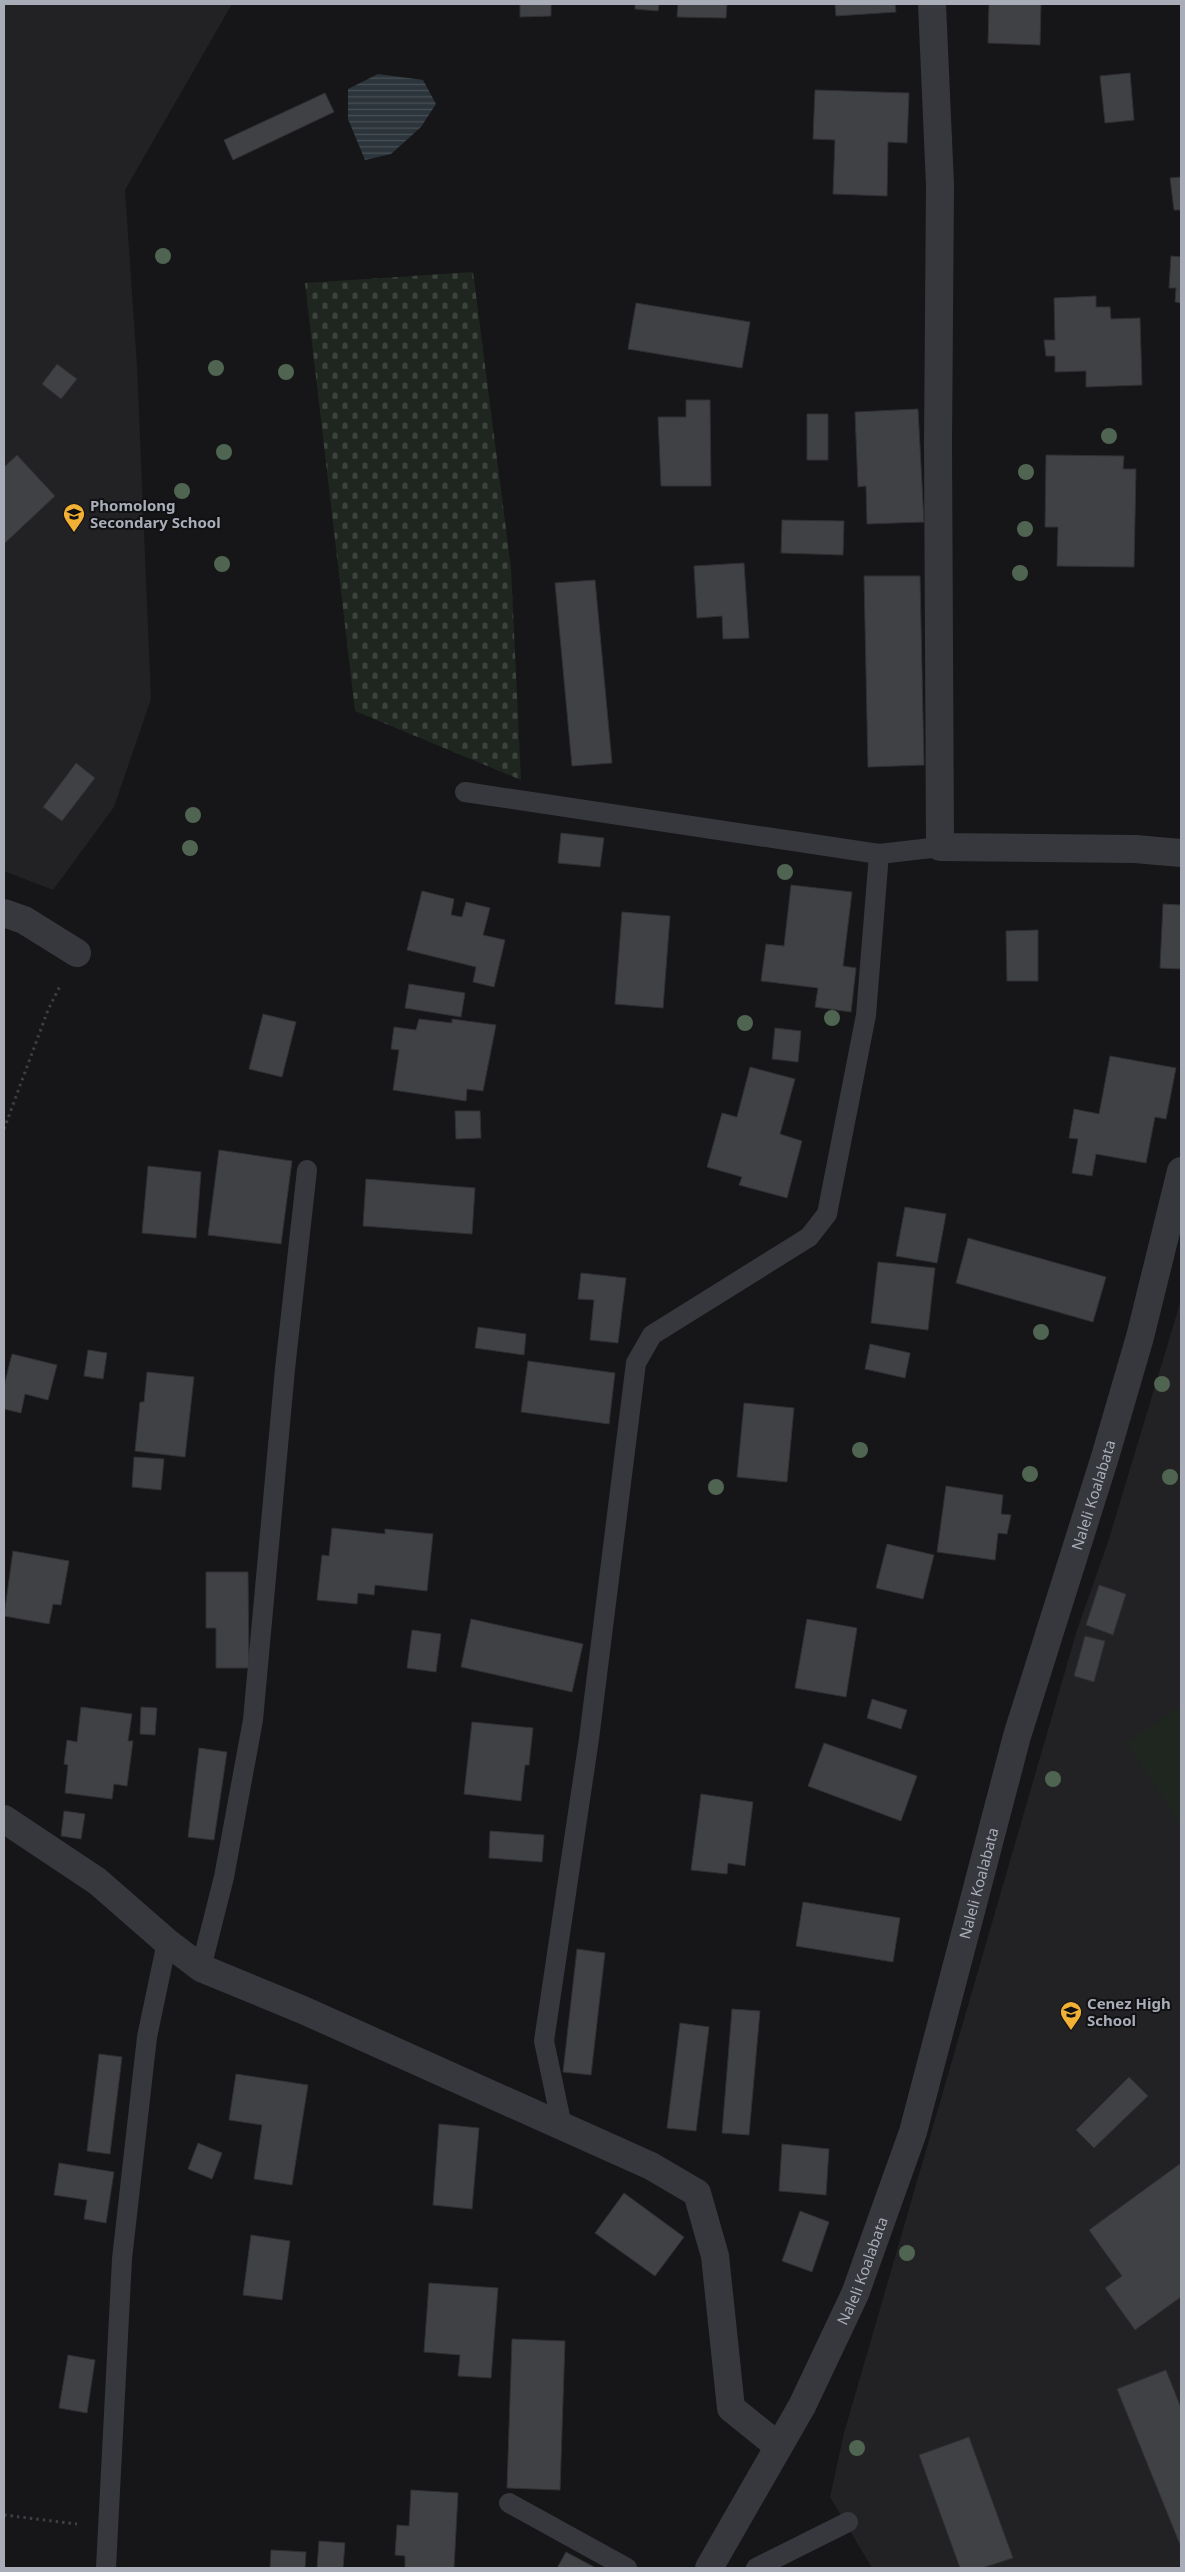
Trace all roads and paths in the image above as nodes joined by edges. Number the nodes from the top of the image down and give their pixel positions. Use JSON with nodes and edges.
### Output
{"nodes":[{"id":1,"x":932,"y":4,"type":"edge"},
{"id":2,"x":465,"y":792,"type":"dead end"},
{"id":3,"x":940,"y":847,"type":"junction"},
{"id":4,"x":1181,"y":853,"type":"edge"},
{"id":5,"x":880,"y":854,"type":"junction"},
{"id":6,"x":4,"y":913,"type":"edge"},
{"id":7,"x":77,"y":953,"type":"joint"},
{"id":8,"x":4,"y":1129,"type":"edge"},
{"id":9,"x":306,"y":1170,"type":"dead end"},
{"id":10,"x":1181,"y":1171,"type":"edge"},
{"id":11,"x":4,"y":1819,"type":"edge"},
{"id":12,"x":167,"y":1942,"type":"junction"},
{"id":13,"x":201,"y":1968,"type":"junction"},
{"id":14,"x":562,"y":2126,"type":"junction"},
{"id":15,"x":778,"y":2446,"type":"junction"},
{"id":16,"x":510,"y":2503,"type":"dead end"},
{"id":17,"x":4,"y":2515,"type":"edge"},
{"id":18,"x":848,"y":2522,"type":"dead end"},
{"id":19,"x":108,"y":2528,"type":"junction"},
{"id":20,"x":106,"y":2568,"type":"edge"},
{"id":21,"x":627,"y":2568,"type":"edge"},
{"id":22,"x":709,"y":2568,"type":"edge"},
{"id":23,"x":756,"y":2568,"type":"edge"}],
"edges":[{"from":1,"to":3,"type":"street"},
{"from":2,"to":5,"type":"lane"},
{"from":3,"to":4,"type":"street"},
{"from":3,"to":5,"type":"lane"},
{"from":5,"to":14,"type":"lane"},
{"from":6,"to":7,"type":"street"},
{"from":7,"to":8,"type":"path"},
{"from":9,"to":13,"type":"lane"},
{"from":10,"to":15,"type":"street","name":"Naleli Koalabata"},
{"from":11,"to":12,"type":"street"},
{"from":12,"to":13,"type":"street"},
{"from":12,"to":19,"type":"lane"},
{"from":13,"to":14,"type":"street"},
{"from":14,"to":15,"type":"street"},
{"from":15,"to":22,"type":"street","name":"Naleli Koalabata"},
{"from":16,"to":21,"type":"lane"},
{"from":17,"to":19,"type":"path"},
{"from":18,"to":23,"type":"lane"},
{"from":19,"to":20,"type":"lane"}]}
